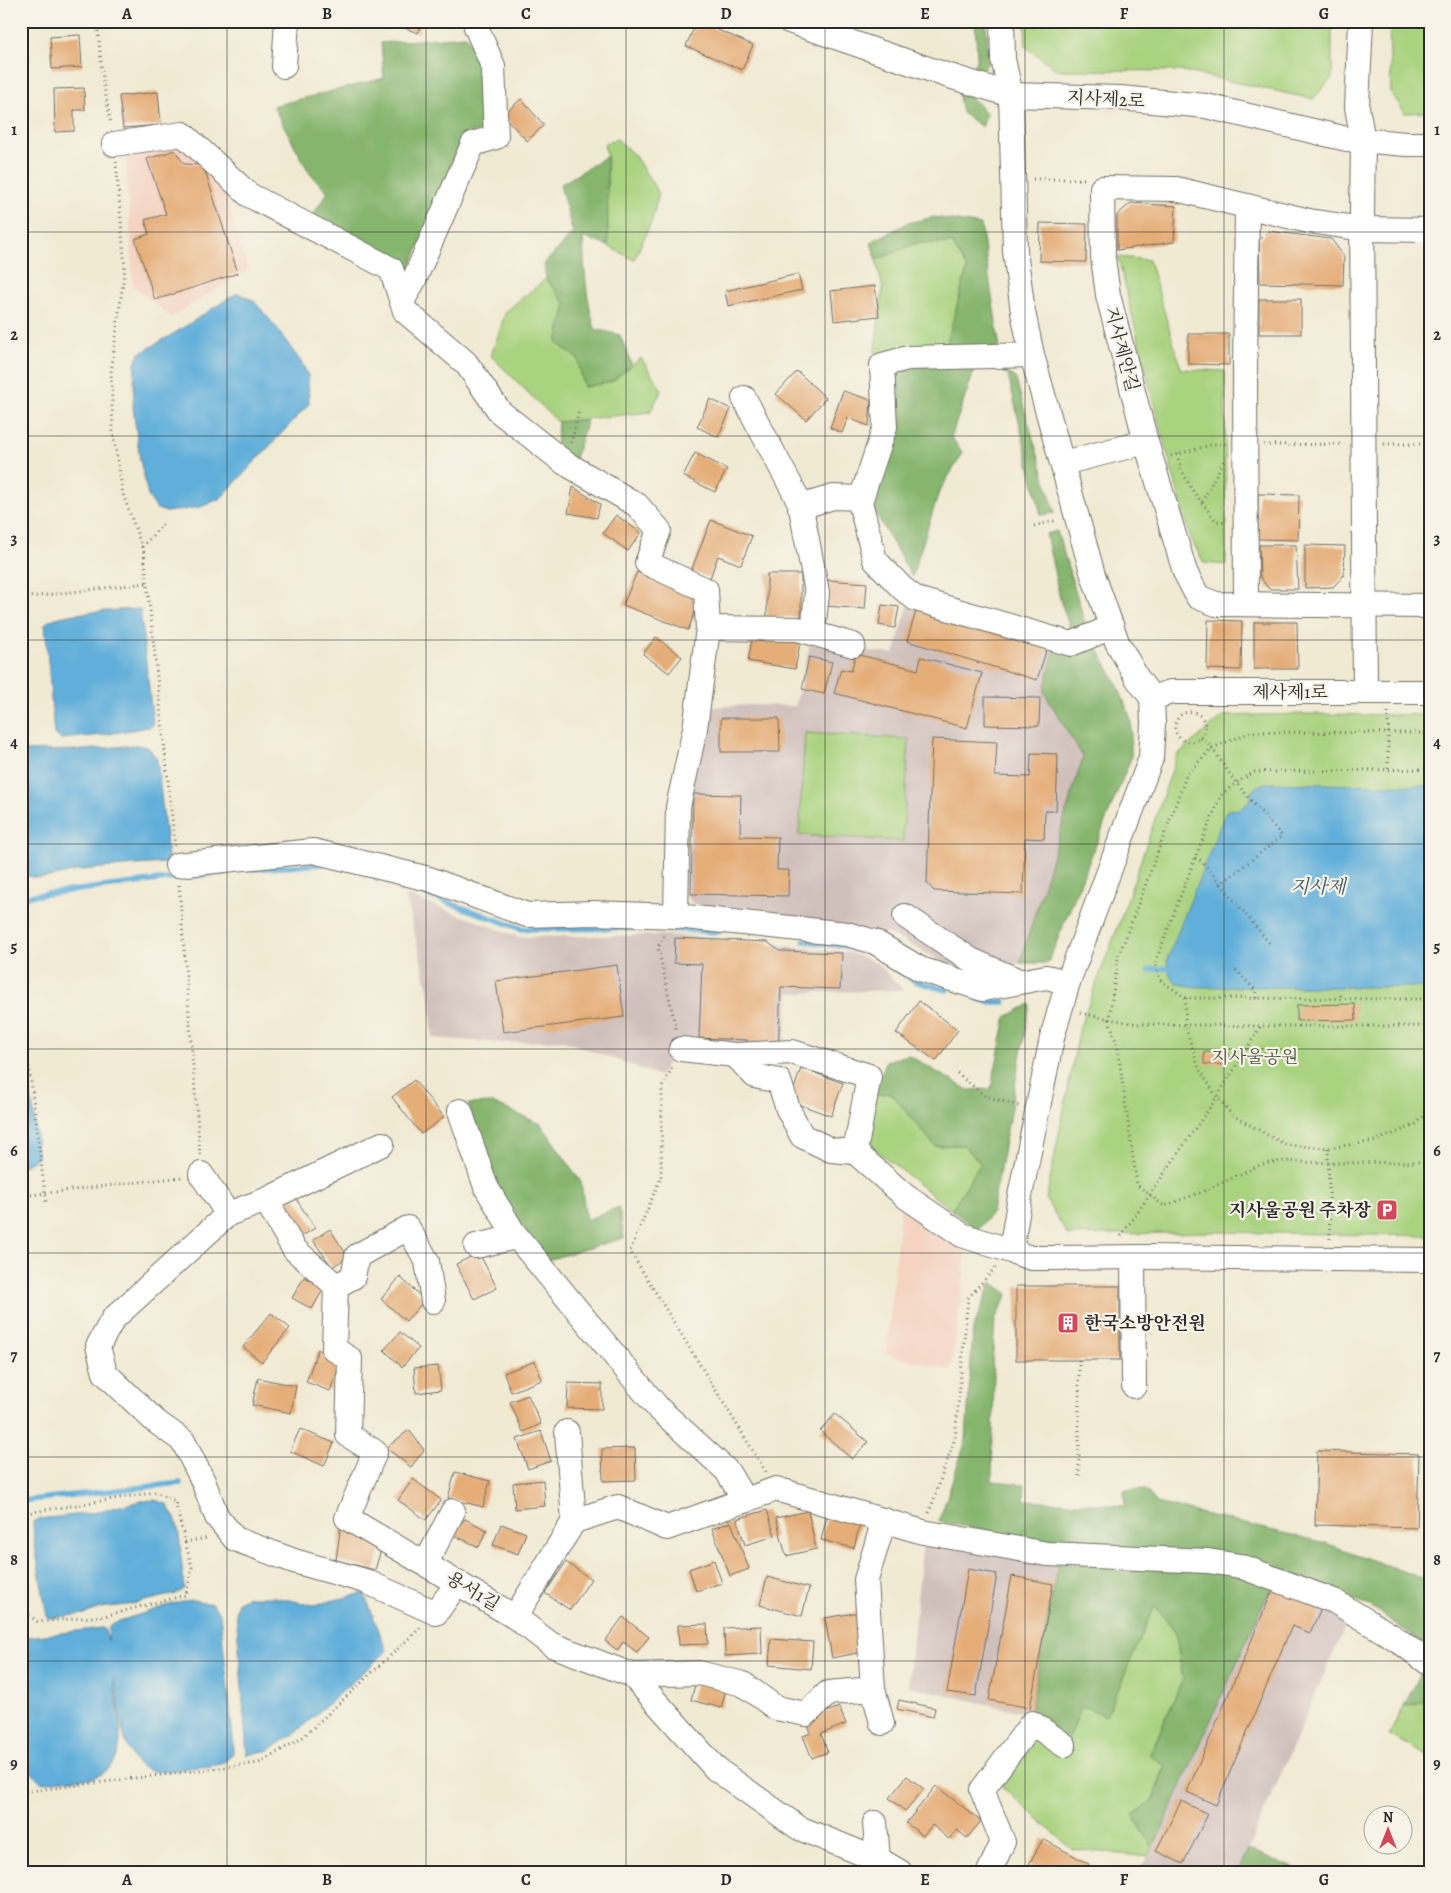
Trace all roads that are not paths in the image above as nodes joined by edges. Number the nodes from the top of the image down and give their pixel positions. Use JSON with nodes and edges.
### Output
{"nodes":[{"id":1,"x":287,"y":21,"type":"edge"},
{"id":2,"x":475,"y":21,"type":"edge"},
{"id":3,"x":789,"y":21,"type":"edge"},
{"id":4,"x":1002,"y":21,"type":"edge"},
{"id":5,"x":1361,"y":21,"type":"edge"},
{"id":6,"x":284,"y":66,"type":"dead end"},
{"id":7,"x":1011,"y":95,"type":"junction"},
{"id":8,"x":1364,"y":141,"type":"junction"},
{"id":9,"x":114,"y":144,"type":"road end"},
{"id":10,"x":1430,"y":144,"type":"edge"},
{"id":11,"x":1247,"y":206,"type":"junction"},
{"id":12,"x":1363,"y":229,"type":"junction"},
{"id":13,"x":1430,"y":230,"type":"edge"},
{"id":14,"x":402,"y":302,"type":"junction"},
{"id":15,"x":1032,"y":355,"type":"junction"},
{"id":16,"x":744,"y":398,"type":"dead end"},
{"id":17,"x":1146,"y":442,"type":"junction"},
{"id":18,"x":1063,"y":463,"type":"junction"},
{"id":19,"x":861,"y":498,"type":"junction"},
{"id":20,"x":800,"y":507,"type":"junction"},
{"id":21,"x":1246,"y":604,"type":"junction"},
{"id":22,"x":1364,"y":606,"type":"junction"},
{"id":23,"x":1430,"y":606,"type":"edge"},
{"id":24,"x":1112,"y":627,"type":"junction"},
{"id":25,"x":708,"y":628,"type":"junction"},
{"id":26,"x":812,"y":633,"type":"junction"},
{"id":27,"x":853,"y":645,"type":"dead end"},
{"id":28,"x":1365,"y":692,"type":"junction"},
{"id":29,"x":1430,"y":692,"type":"edge"},
{"id":30,"x":1152,"y":698,"type":"junction"},
{"id":31,"x":177,"y":865,"type":"road end"},
{"id":32,"x":676,"y":916,"type":"junction"},
{"id":33,"x":906,"y":916,"type":"dead end"},
{"id":34,"x":1019,"y":981,"type":"junction"},
{"id":35,"x":1068,"y":982,"type":"junction"},
{"id":36,"x":681,"y":1050,"type":"road end"},
{"id":37,"x":735,"y":1055,"type":"junction"},
{"id":38,"x":460,"y":1111,"type":"dead end"},
{"id":39,"x":382,"y":1144,"type":"dead end"},
{"id":40,"x":855,"y":1152,"type":"junction"},
{"id":41,"x":201,"y":1174,"type":"road end"},
{"id":42,"x":266,"y":1200,"type":"junction"},
{"id":43,"x":228,"y":1214,"type":"junction"},
{"id":44,"x":516,"y":1237,"type":"junction"},
{"id":45,"x":476,"y":1246,"type":"dead end"},
{"id":46,"x":1125,"y":1249,"type":"junction"},
{"id":47,"x":1011,"y":1251,"type":"junction"},
{"id":48,"x":1430,"y":1260,"type":"edge"},
{"id":49,"x":336,"y":1286,"type":"junction"},
{"id":50,"x":433,"y":1301,"type":"dead end"},
{"id":51,"x":1134,"y":1386,"type":"dead end"},
{"id":52,"x":567,"y":1432,"type":"dead end"},
{"id":53,"x":745,"y":1501,"type":"junction"},
{"id":54,"x":453,"y":1511,"type":"dead end"},
{"id":55,"x":884,"y":1520,"type":"junction"},
{"id":56,"x":574,"y":1522,"type":"junction"},
{"id":57,"x":426,"y":1563,"type":"junction"},
{"id":58,"x":458,"y":1582,"type":"junction"},
{"id":59,"x":515,"y":1617,"type":"junction"},
{"id":60,"x":1430,"y":1664,"type":"edge"},
{"id":61,"x":632,"y":1675,"type":"junction"},
{"id":62,"x":873,"y":1689,"type":"junction"},
{"id":63,"x":882,"y":1723,"type":"dead end"},
{"id":64,"x":1064,"y":1745,"type":"dead end"},
{"id":65,"x":875,"y":1822,"type":"dead end"},
{"id":66,"x":878,"y":1859,"type":"junction"},
{"id":67,"x":900,"y":1872,"type":"edge"},
{"id":68,"x":989,"y":1872,"type":"edge"}],
"edges":[{"from":1,"to":6,"type":"street"},
{"from":2,"to":14,"type":"street"},
{"from":3,"to":7,"type":"street","name":"지사제2로"},
{"from":4,"to":7,"type":"street"},
{"from":5,"to":8,"type":"street"},
{"from":7,"to":8,"type":"street","name":"지사제2로"},
{"from":7,"to":15,"type":"street"},
{"from":8,"to":10,"type":"street","name":"지사제2로"},
{"from":8,"to":12,"type":"street"},
{"from":9,"to":14,"type":"street"},
{"from":11,"to":12,"type":"street","name":"지사제안길"},
{"from":11,"to":17,"type":"street","name":"지사제안길"},
{"from":11,"to":21,"type":"street"},
{"from":12,"to":13,"type":"street","name":"지사제안길"},
{"from":12,"to":22,"type":"street"},
{"from":14,"to":25,"type":"street"},
{"from":15,"to":18,"type":"street"},
{"from":15,"to":19,"type":"street"},
{"from":16,"to":20,"type":"street"},
{"from":17,"to":18,"type":"street"},
{"from":17,"to":21,"type":"street","name":"지사제안길"},
{"from":18,"to":24,"type":"street"},
{"from":19,"to":20,"type":"street"},
{"from":19,"to":24,"type":"street"},
{"from":20,"to":26,"type":"street"},
{"from":21,"to":22,"type":"street","name":"지사제안길"},
{"from":22,"to":23,"type":"street","name":"지사제안길"},
{"from":22,"to":28,"type":"street"},
{"from":24,"to":30,"type":"street"},
{"from":25,"to":26,"type":"street"},
{"from":25,"to":32,"type":"street"},
{"from":26,"to":27,"type":"street"},
{"from":28,"to":29,"type":"street","name":"제사제1로"},
{"from":28,"to":30,"type":"street","name":"제사제1로"},
{"from":30,"to":35,"type":"street"},
{"from":31,"to":32,"type":"street"},
{"from":32,"to":34,"type":"street"},
{"from":33,"to":34,"type":"street"},
{"from":34,"to":35,"type":"street"},
{"from":35,"to":47,"type":"street"},
{"from":36,"to":37,"type":"street"},
{"from":37,"to":40,"type":"street"},
{"from":37,"to":40,"type":"street"},
{"from":38,"to":44,"type":"street"},
{"from":39,"to":42,"type":"street"},
{"from":40,"to":47,"type":"street"},
{"from":41,"to":43,"type":"street"},
{"from":42,"to":43,"type":"street"},
{"from":42,"to":49,"type":"street"},
{"from":43,"to":58,"type":"street"},
{"from":44,"to":45,"type":"street"},
{"from":44,"to":53,"type":"street"},
{"from":46,"to":47,"type":"street"},
{"from":46,"to":48,"type":"street"},
{"from":46,"to":51,"type":"street"},
{"from":49,"to":50,"type":"street"},
{"from":49,"to":57,"type":"street","name":"용서1길"},
{"from":52,"to":56,"type":"street"},
{"from":53,"to":55,"type":"street"},
{"from":53,"to":56,"type":"street"},
{"from":54,"to":57,"type":"street"},
{"from":55,"to":60,"type":"street"},
{"from":55,"to":62,"type":"street"},
{"from":56,"to":59,"type":"street"},
{"from":57,"to":58,"type":"street","name":"용서1길"},
{"from":58,"to":59,"type":"street","name":"용서1길"},
{"from":59,"to":61,"type":"street","name":"용서1길"},
{"from":61,"to":62,"type":"street"},
{"from":61,"to":66,"type":"street","name":"용서1길"},
{"from":62,"to":63,"type":"street"},
{"from":64,"to":68,"type":"street"},
{"from":65,"to":66,"type":"street"},
{"from":66,"to":67,"type":"street","name":"용서1길"}]}
